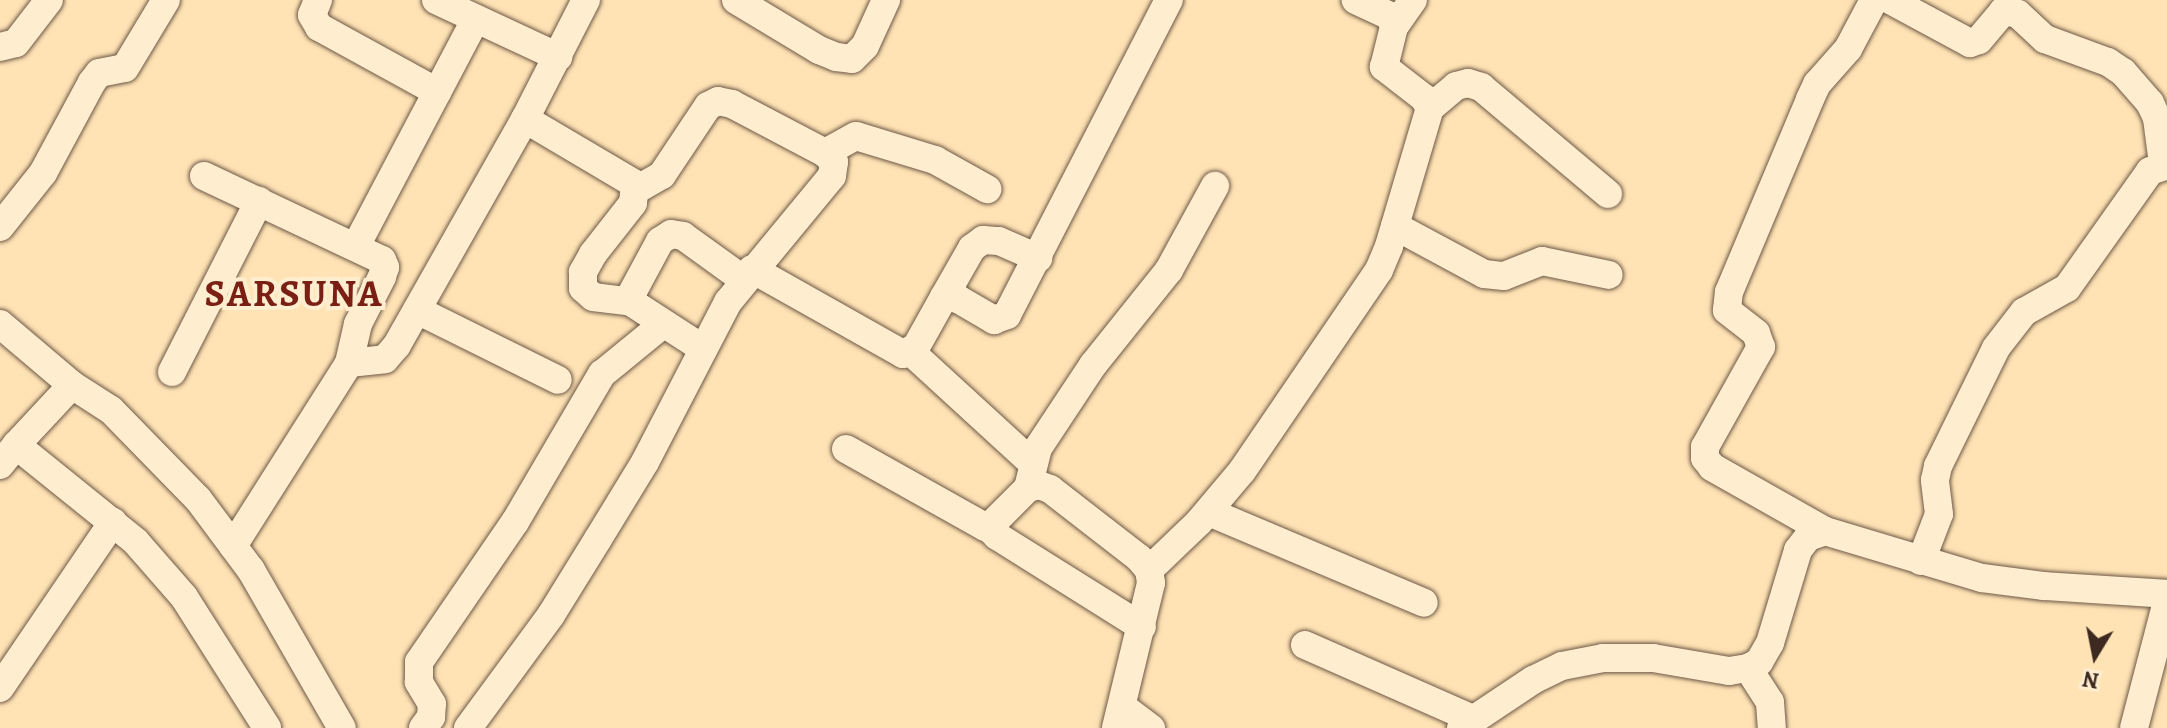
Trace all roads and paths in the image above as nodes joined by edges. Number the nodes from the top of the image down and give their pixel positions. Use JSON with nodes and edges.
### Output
{"nodes":[{"id":1,"x":49,"y":0,"type":"edge"},
{"id":2,"x":166,"y":0,"type":"edge"},
{"id":3,"x":318,"y":0,"type":"edge"},
{"id":4,"x":436,"y":0,"type":"edge"},
{"id":5,"x":586,"y":0,"type":"edge"},
{"id":6,"x":736,"y":0,"type":"edge"},
{"id":7,"x":886,"y":0,"type":"edge"},
{"id":8,"x":1169,"y":0,"type":"edge"},
{"id":9,"x":1355,"y":0,"type":"edge"},
{"id":10,"x":1413,"y":0,"type":"edge"},
{"id":11,"x":1874,"y":0,"type":"edge"},
{"id":12,"x":1890,"y":0,"type":"edge"},
{"id":13,"x":475,"y":20,"type":"junction"},
{"id":14,"x":1394,"y":27,"type":"junction"},
{"id":15,"x":0,"y":47,"type":"edge"},
{"id":16,"x":558,"y":57,"type":"junction"},
{"id":17,"x":437,"y":92,"type":"junction"},
{"id":18,"x":1430,"y":108,"type":"junction"},
{"id":19,"x":525,"y":119,"type":"junction"},
{"id":20,"x":825,"y":153,"type":"junction"},
{"id":21,"x":2165,"y":164,"type":"edge"},
{"id":22,"x":204,"y":176,"type":"dead end"},
{"id":23,"x":1215,"y":186,"type":"dead end"},
{"id":24,"x":987,"y":189,"type":"dead end"},
{"id":25,"x":636,"y":190,"type":"junction"},
{"id":26,"x":1608,"y":194,"type":"dead end"},
{"id":27,"x":259,"y":201,"type":"junction"},
{"id":28,"x":1395,"y":226,"type":"junction"},
{"id":29,"x":0,"y":227,"type":"edge"},
{"id":30,"x":356,"y":246,"type":"junction"},
{"id":31,"x":1038,"y":258,"type":"junction"},
{"id":32,"x":748,"y":274,"type":"junction"},
{"id":33,"x":1609,"y":275,"type":"dead end"},
{"id":34,"x":944,"y":297,"type":"junction"},
{"id":35,"x":631,"y":302,"type":"junction"},
{"id":36,"x":417,"y":310,"type":"junction"},
{"id":37,"x":0,"y":324,"type":"edge"},
{"id":38,"x":663,"y":324,"type":"junction"},
{"id":39,"x":702,"y":348,"type":"junction"},
{"id":40,"x":911,"y":352,"type":"junction"},
{"id":41,"x":349,"y":363,"type":"junction"},
{"id":42,"x":172,"y":372,"type":"dead end"},
{"id":43,"x":558,"y":380,"type":"dead end"},
{"id":44,"x":72,"y":385,"type":"junction"},
{"id":45,"x":846,"y":449,"type":"dead end"},
{"id":46,"x":8,"y":455,"type":"edge"},
{"id":47,"x":1030,"y":476,"type":"junction"},
{"id":48,"x":1209,"y":512,"type":"junction"},
{"id":49,"x":113,"y":522,"type":"junction"},
{"id":50,"x":988,"y":527,"type":"junction"},
{"id":51,"x":1825,"y":531,"type":"junction"},
{"id":52,"x":233,"y":546,"type":"junction"},
{"id":53,"x":1921,"y":561,"type":"junction"},
{"id":54,"x":1149,"y":570,"type":"junction"},
{"id":55,"x":2167,"y":594,"type":"edge"},
{"id":56,"x":2167,"y":601,"type":"edge"},
{"id":57,"x":1424,"y":603,"type":"dead end"},
{"id":58,"x":1142,"y":627,"type":"junction"},
{"id":59,"x":1305,"y":645,"type":"dead end"},
{"id":60,"x":1748,"y":668,"type":"junction"},
{"id":61,"x":0,"y":688,"type":"edge"},
{"id":62,"x":1120,"y":718,"type":"edge"},
{"id":63,"x":1468,"y":724,"type":"edge"},
{"id":64,"x":267,"y":728,"type":"edge"},
{"id":65,"x":342,"y":728,"type":"edge"},
{"id":66,"x":423,"y":728,"type":"edge"},
{"id":67,"x":468,"y":728,"type":"edge"},
{"id":68,"x":1151,"y":728,"type":"edge"},
{"id":69,"x":1772,"y":728,"type":"edge"},
{"id":70,"x":2134,"y":728,"type":"edge"}],
"edges":[{"from":1,"to":15,"type":"street"},
{"from":2,"to":29,"type":"street"},
{"from":3,"to":17,"type":"street"},
{"from":4,"to":13,"type":"street"},
{"from":5,"to":16,"type":"street"},
{"from":6,"to":7,"type":"street"},
{"from":8,"to":31,"type":"street"},
{"from":9,"to":14,"type":"street"},
{"from":10,"to":14,"type":"street"},
{"from":11,"to":51,"type":"street"},
{"from":12,"to":21,"type":"street"},
{"from":13,"to":16,"type":"street"},
{"from":13,"to":17,"type":"street"},
{"from":14,"to":18,"type":"street"},
{"from":16,"to":19,"type":"street"},
{"from":17,"to":30,"type":"street"},
{"from":18,"to":26,"type":"street"},
{"from":18,"to":28,"type":"street"},
{"from":19,"to":25,"type":"street"},
{"from":19,"to":36,"type":"street"},
{"from":20,"to":24,"type":"street"},
{"from":20,"to":25,"type":"street"},
{"from":20,"to":32,"type":"street"},
{"from":21,"to":53,"type":"street"},
{"from":22,"to":27,"type":"street"},
{"from":23,"to":47,"type":"street"},
{"from":25,"to":35,"type":"street"},
{"from":27,"to":30,"type":"street"},
{"from":27,"to":42,"type":"street"},
{"from":28,"to":33,"type":"street"},
{"from":28,"to":48,"type":"street"},
{"from":30,"to":41,"type":"street"},
{"from":31,"to":34,"type":"street"},
{"from":31,"to":34,"type":"street"},
{"from":32,"to":35,"type":"street"},
{"from":32,"to":39,"type":"street"},
{"from":32,"to":40,"type":"street"},
{"from":34,"to":40,"type":"street"},
{"from":35,"to":38,"type":"street"},
{"from":36,"to":41,"type":"street"},
{"from":36,"to":43,"type":"street"},
{"from":37,"to":44,"type":"street"},
{"from":38,"to":39,"type":"street"},
{"from":38,"to":66,"type":"street"},
{"from":39,"to":67,"type":"street"},
{"from":40,"to":47,"type":"street"},
{"from":41,"to":52,"type":"street"},
{"from":44,"to":46,"type":"street"},
{"from":44,"to":52,"type":"street"},
{"from":45,"to":50,"type":"street"},
{"from":46,"to":49,"type":"street"},
{"from":47,"to":50,"type":"street"},
{"from":47,"to":54,"type":"street"},
{"from":48,"to":54,"type":"street"},
{"from":48,"to":57,"type":"street"},
{"from":49,"to":61,"type":"street"},
{"from":49,"to":64,"type":"street"},
{"from":50,"to":58,"type":"street"},
{"from":51,"to":53,"type":"street"},
{"from":51,"to":60,"type":"street"},
{"from":52,"to":65,"type":"street"},
{"from":53,"to":55,"type":"street"},
{"from":54,"to":58,"type":"street"},
{"from":56,"to":70,"type":"street"},
{"from":58,"to":62,"type":"street"},
{"from":59,"to":63,"type":"street"},
{"from":60,"to":63,"type":"street"},
{"from":60,"to":69,"type":"street"},
{"from":62,"to":68,"type":"street"}]}
